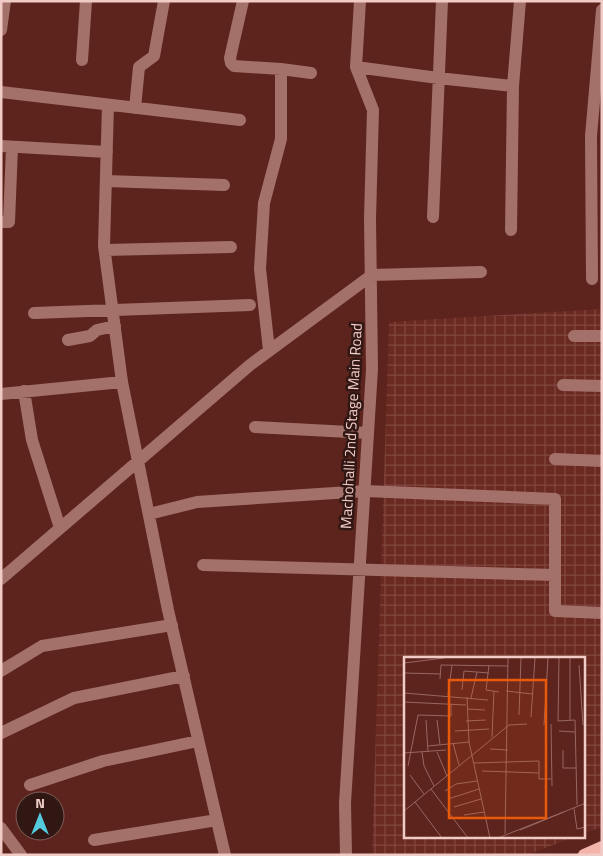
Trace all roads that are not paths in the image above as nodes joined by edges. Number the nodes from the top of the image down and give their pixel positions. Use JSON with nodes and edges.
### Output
{"nodes":[{"id":1,"x":5,"y":1,"type":"edge"},
{"id":2,"x":86,"y":1,"type":"edge"},
{"id":3,"x":164,"y":1,"type":"edge"},
{"id":4,"x":243,"y":1,"type":"edge"},
{"id":5,"x":360,"y":1,"type":"edge"},
{"id":6,"x":442,"y":1,"type":"edge"},
{"id":7,"x":520,"y":1,"type":"edge"},
{"id":8,"x":602,"y":10,"type":"edge"},
{"id":9,"x":1,"y":30,"type":"edge"},
{"id":10,"x":82,"y":60,"type":"dead end"},
{"id":11,"x":356,"y":66,"type":"junction"},
{"id":12,"x":281,"y":68,"type":"junction"},
{"id":13,"x":311,"y":73,"type":"dead end"},
{"id":14,"x":438,"y":78,"type":"junction"},
{"id":15,"x":513,"y":86,"type":"junction"},
{"id":16,"x":1,"y":92,"type":"edge"},
{"id":17,"x":108,"y":105,"type":"junction"},
{"id":18,"x":135,"y":108,"type":"junction"},
{"id":19,"x":240,"y":120,"type":"dead end"},
{"id":20,"x":597,"y":136,"type":"edge"},
{"id":21,"x":7,"y":147,"type":"edge"},
{"id":22,"x":107,"y":152,"type":"junction"},
{"id":23,"x":106,"y":181,"type":"junction"},
{"id":24,"x":224,"y":185,"type":"dead end"},
{"id":25,"x":433,"y":217,"type":"dead end"},
{"id":26,"x":1,"y":222,"type":"edge"},
{"id":27,"x":511,"y":230,"type":"dead end"},
{"id":28,"x":231,"y":247,"type":"dead end"},
{"id":29,"x":105,"y":250,"type":"junction"},
{"id":30,"x":481,"y":272,"type":"dead end"},
{"id":31,"x":372,"y":275,"type":"junction"},
{"id":32,"x":592,"y":279,"type":"dead end"},
{"id":33,"x":250,"y":305,"type":"dead end"},
{"id":34,"x":113,"y":310,"type":"junction"},
{"id":35,"x":34,"y":313,"type":"dead end"},
{"id":36,"x":115,"y":326,"type":"junction"},
{"id":37,"x":574,"y":336,"type":"dead end"},
{"id":38,"x":602,"y":336,"type":"edge"},
{"id":39,"x":68,"y":340,"type":"dead end"},
{"id":40,"x":269,"y":350,"type":"junction"},
{"id":41,"x":122,"y":382,"type":"junction"},
{"id":42,"x":563,"y":385,"type":"dead end"},
{"id":43,"x":602,"y":386,"type":"edge"},
{"id":44,"x":24,"y":391,"type":"junction"},
{"id":45,"x":1,"y":394,"type":"edge"},
{"id":46,"x":255,"y":427,"type":"dead end"},
{"id":47,"x":368,"y":433,"type":"junction"},
{"id":48,"x":556,"y":458,"type":"dead end"},
{"id":49,"x":139,"y":460,"type":"junction"},
{"id":50,"x":602,"y":461,"type":"edge"},
{"id":51,"x":365,"y":491,"type":"junction"},
{"id":52,"x":149,"y":514,"type":"junction"},
{"id":53,"x":60,"y":528,"type":"junction"},
{"id":54,"x":203,"y":565,"type":"dead end"},
{"id":55,"x":360,"y":569,"type":"junction"},
{"id":56,"x":556,"y":574,"type":"junction"},
{"id":57,"x":1,"y":579,"type":"edge"},
{"id":58,"x":602,"y":613,"type":"edge"},
{"id":59,"x":172,"y":625,"type":"junction"},
{"id":60,"x":1,"y":671,"type":"edge"},
{"id":61,"x":184,"y":676,"type":"junction"},
{"id":62,"x":1,"y":733,"type":"edge"},
{"id":63,"x":198,"y":741,"type":"junction"},
{"id":64,"x":30,"y":785,"type":"dead end"},
{"id":65,"x":217,"y":820,"type":"junction"},
{"id":66,"x":1,"y":828,"type":"edge"},
{"id":67,"x":94,"y":840,"type":"dead end"},
{"id":68,"x":602,"y":847,"type":"edge"},
{"id":69,"x":22,"y":855,"type":"edge"},
{"id":70,"x":225,"y":855,"type":"edge"},
{"id":71,"x":346,"y":855,"type":"edge"},
{"id":72,"x":584,"y":855,"type":"edge"}],
"edges":[{"from":1,"to":9,"type":"street"},
{"from":2,"to":10,"type":"street"},
{"from":3,"to":18,"type":"street"},
{"from":4,"to":12,"type":"street"},
{"from":5,"to":11,"type":"street","name":"Machohalli 2nd Stage Main Road"},
{"from":6,"to":14,"type":"street"},
{"from":7,"to":15,"type":"street"},
{"from":8,"to":20,"type":"street"},
{"from":11,"to":14,"type":"street"},
{"from":11,"to":31,"type":"street","name":"Machohalli 2nd Stage Main Road"},
{"from":12,"to":13,"type":"street"},
{"from":12,"to":40,"type":"street"},
{"from":14,"to":15,"type":"street"},
{"from":14,"to":25,"type":"street"},
{"from":15,"to":27,"type":"street"},
{"from":16,"to":17,"type":"street"},
{"from":17,"to":18,"type":"street"},
{"from":17,"to":22,"type":"street"},
{"from":18,"to":19,"type":"street"},
{"from":20,"to":32,"type":"street"},
{"from":21,"to":22,"type":"street"},
{"from":21,"to":26,"type":"street"},
{"from":22,"to":23,"type":"street"},
{"from":23,"to":24,"type":"street"},
{"from":23,"to":29,"type":"street"},
{"from":28,"to":29,"type":"street"},
{"from":29,"to":34,"type":"street"},
{"from":30,"to":31,"type":"street"},
{"from":31,"to":40,"type":"street"},
{"from":31,"to":47,"type":"street","name":"Machohalli 2nd Stage Main Road"},
{"from":33,"to":34,"type":"street"},
{"from":34,"to":35,"type":"street"},
{"from":34,"to":36,"type":"street"},
{"from":36,"to":39,"type":"street"},
{"from":36,"to":41,"type":"street"},
{"from":37,"to":38,"type":"street"},
{"from":40,"to":49,"type":"street"},
{"from":41,"to":44,"type":"street"},
{"from":41,"to":49,"type":"street"},
{"from":42,"to":43,"type":"street"},
{"from":44,"to":45,"type":"street"},
{"from":44,"to":53,"type":"street"},
{"from":46,"to":47,"type":"street"},
{"from":47,"to":51,"type":"street","name":"Machohalli 2nd Stage Main Road"},
{"from":48,"to":50,"type":"street"},
{"from":49,"to":52,"type":"street"},
{"from":49,"to":53,"type":"street"},
{"from":51,"to":52,"type":"street"},
{"from":51,"to":55,"type":"street","name":"Machohalli 2nd Stage Main Road"},
{"from":51,"to":56,"type":"street"},
{"from":52,"to":59,"type":"street"},
{"from":53,"to":57,"type":"street"},
{"from":54,"to":55,"type":"street"},
{"from":55,"to":56,"type":"street"},
{"from":55,"to":71,"type":"street","name":"Machohalli 2nd Stage Main Road"},
{"from":56,"to":58,"type":"street"},
{"from":59,"to":60,"type":"street"},
{"from":59,"to":61,"type":"street"},
{"from":61,"to":62,"type":"street"},
{"from":61,"to":63,"type":"street"},
{"from":63,"to":64,"type":"street"},
{"from":63,"to":65,"type":"street"},
{"from":65,"to":67,"type":"street"},
{"from":65,"to":70,"type":"street"},
{"from":66,"to":69,"type":"street"},
{"from":68,"to":72,"type":"main road"}]}
